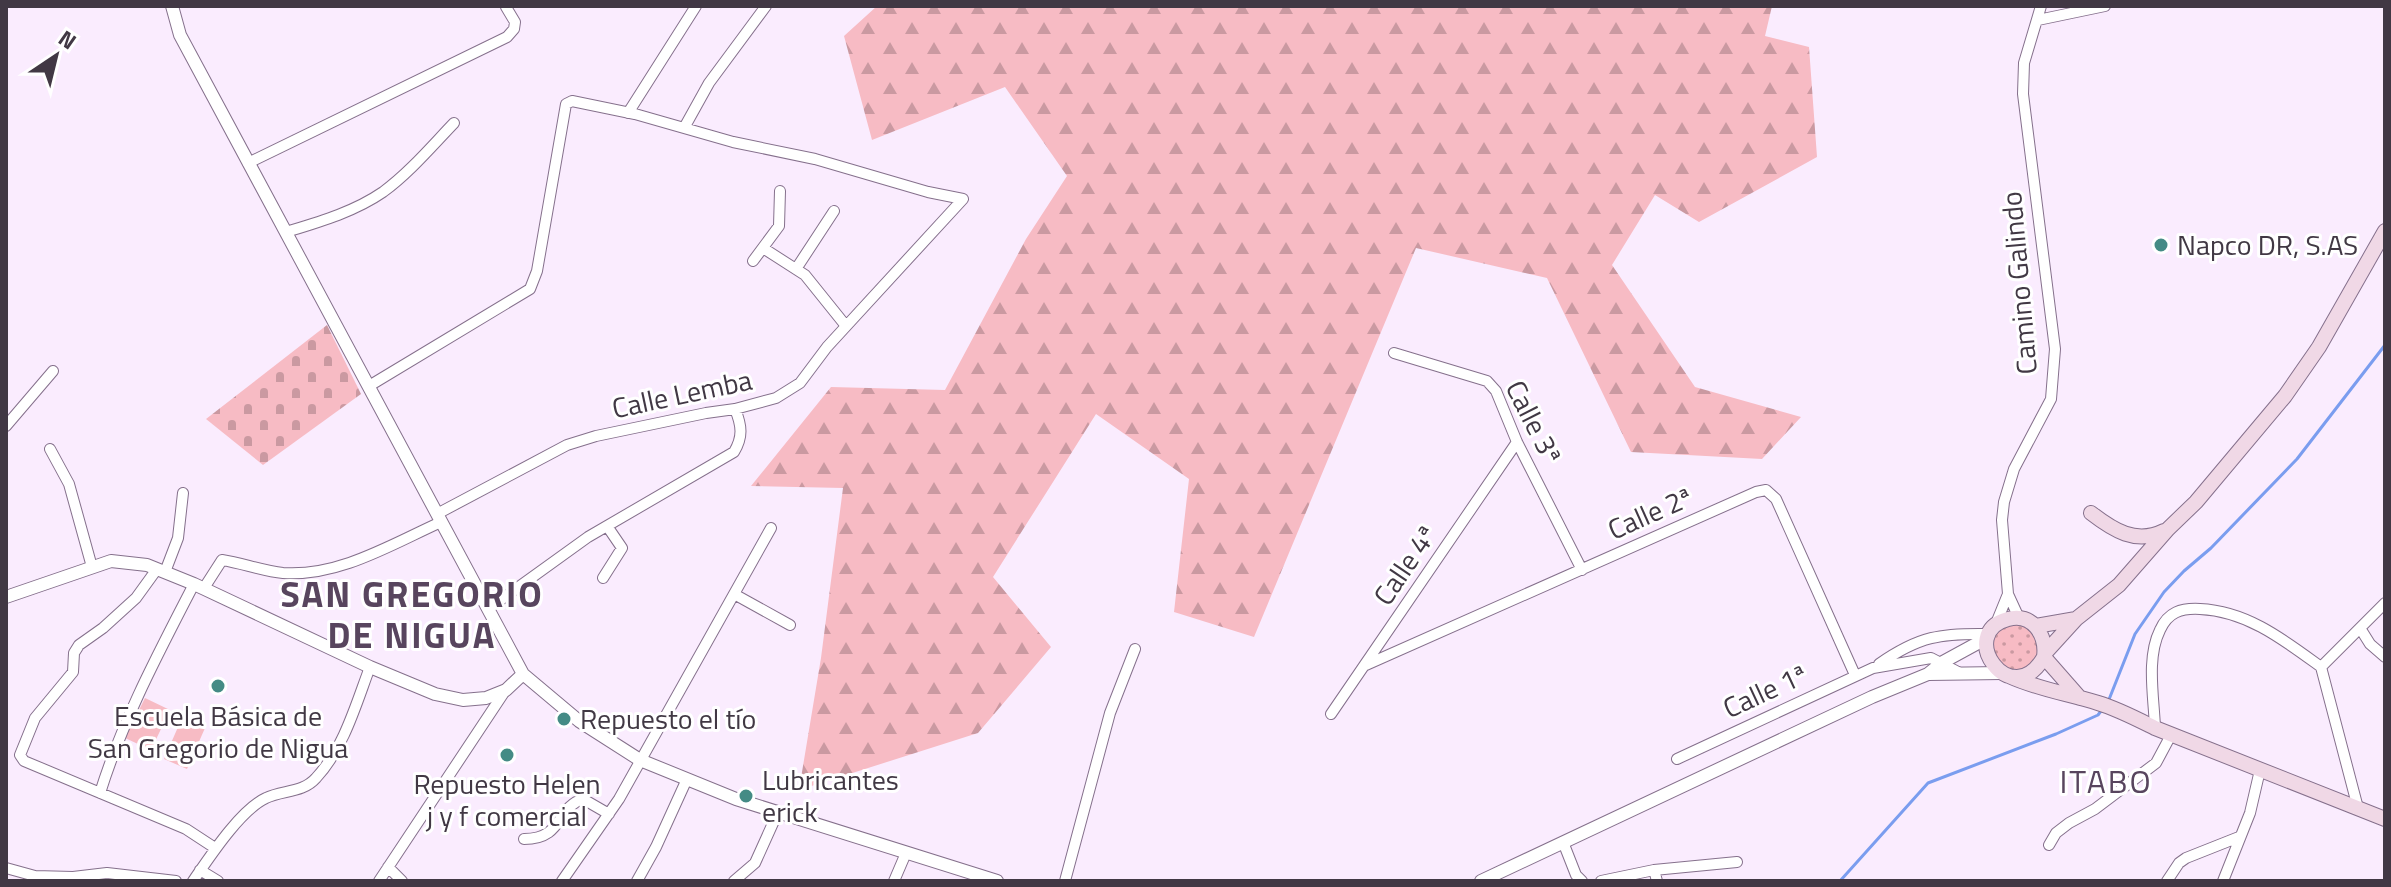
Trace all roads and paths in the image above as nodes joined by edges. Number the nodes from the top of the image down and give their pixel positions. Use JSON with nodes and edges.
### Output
{"nodes":[{"id":1,"x":172,"y":6,"type":"edge"},
{"id":2,"x":696,"y":6,"type":"edge"},
{"id":3,"x":766,"y":6,"type":"edge"},
{"id":4,"x":2041,"y":6,"type":"edge"},
{"id":5,"x":2105,"y":6,"type":"edge"},
{"id":6,"x":506,"y":7,"type":"edge"},
{"id":7,"x":2038,"y":20,"type":"junction"},
{"id":8,"x":628,"y":113,"type":"junction"},
{"id":9,"x":454,"y":123,"type":"dead end"},
{"id":10,"x":684,"y":128,"type":"junction"},
{"id":11,"x":248,"y":163,"type":"junction"},
{"id":12,"x":780,"y":191,"type":"dead end"},
{"id":13,"x":834,"y":211,"type":"dead end"},
{"id":14,"x":2385,"y":231,"type":"edge"},
{"id":15,"x":286,"y":232,"type":"junction"},
{"id":16,"x":763,"y":248,"type":"junction"},
{"id":17,"x":753,"y":261,"type":"dead end"},
{"id":18,"x":796,"y":269,"type":"junction"},
{"id":19,"x":846,"y":326,"type":"junction"},
{"id":20,"x":1394,"y":353,"type":"dead end"},
{"id":21,"x":53,"y":371,"type":"dead end"},
{"id":22,"x":369,"y":386,"type":"junction"},
{"id":23,"x":735,"y":409,"type":"junction"},
{"id":24,"x":6,"y":426,"type":"edge"},
{"id":25,"x":1517,"y":442,"type":"junction"},
{"id":26,"x":50,"y":449,"type":"dead end"},
{"id":27,"x":183,"y":493,"type":"dead end"},
{"id":28,"x":2091,"y":513,"type":"dead end"},
{"id":29,"x":439,"y":518,"type":"junction"},
{"id":30,"x":607,"y":526,"type":"junction"},
{"id":31,"x":771,"y":528,"type":"dead end"},
{"id":32,"x":2168,"y":529,"type":"junction"},
{"id":33,"x":92,"y":567,"type":"junction"},
{"id":34,"x":161,"y":570,"type":"junction"},
{"id":35,"x":1582,"y":570,"type":"junction"},
{"id":36,"x":603,"y":578,"type":"dead end"},
{"id":37,"x":199,"y":586,"type":"junction"},
{"id":38,"x":734,"y":594,"type":"junction"},
{"id":39,"x":2008,"y":594,"type":"junction"},
{"id":40,"x":7,"y":595,"type":"edge"},
{"id":41,"x":2385,"y":603,"type":"edge"},
{"id":42,"x":488,"y":609,"type":"junction"},
{"id":43,"x":2019,"y":618,"type":"junction"},
{"id":44,"x":2076,"y":619,"type":"junction"},
{"id":45,"x":790,"y":625,"type":"dead end"},
{"id":46,"x":2036,"y":626,"type":"junction"},
{"id":47,"x":2360,"y":628,"type":"junction"},
{"id":48,"x":1990,"y":633,"type":"junction"},
{"id":49,"x":1135,"y":649,"type":"dead end"},
{"id":50,"x":2044,"y":655,"type":"junction"},
{"id":51,"x":2385,"y":657,"type":"edge"},
{"id":52,"x":1943,"y":662,"type":"junction"},
{"id":53,"x":1366,"y":665,"type":"junction"},
{"id":54,"x":370,"y":667,"type":"junction"},
{"id":55,"x":2321,"y":667,"type":"junction"},
{"id":56,"x":1873,"y":668,"type":"junction"},
{"id":57,"x":1960,"y":673,"type":"junction"},
{"id":58,"x":523,"y":674,"type":"junction"},
{"id":59,"x":1928,"y":674,"type":"junction"},
{"id":60,"x":2005,"y":674,"type":"junction"},
{"id":61,"x":1855,"y":675,"type":"junction"},
{"id":62,"x":505,"y":691,"type":"junction"},
{"id":63,"x":2080,"y":699,"type":"junction"},
{"id":64,"x":1331,"y":714,"type":"dead end"},
{"id":65,"x":2155,"y":728,"type":"junction"},
{"id":66,"x":2171,"y":735,"type":"junction"},
{"id":67,"x":1677,"y":759,"type":"dead end"},
{"id":68,"x":640,"y":760,"type":"junction"},
{"id":69,"x":2260,"y":770,"type":"junction"},
{"id":70,"x":687,"y":779,"type":"junction"},
{"id":71,"x":100,"y":793,"type":"junction"},
{"id":72,"x":2358,"y":808,"type":"junction"},
{"id":73,"x":778,"y":812,"type":"junction"},
{"id":74,"x":609,"y":814,"type":"junction"},
{"id":75,"x":2385,"y":819,"type":"edge"},
{"id":76,"x":2239,"y":837,"type":"junction"},
{"id":77,"x":524,"y":839,"type":"dead end"},
{"id":78,"x":1563,"y":842,"type":"junction"},
{"id":79,"x":2049,"y":845,"type":"dead end"},
{"id":80,"x":215,"y":848,"type":"junction"},
{"id":81,"x":906,"y":853,"type":"junction"},
{"id":82,"x":1737,"y":862,"type":"dead end"},
{"id":83,"x":388,"y":867,"type":"junction"},
{"id":84,"x":6,"y":868,"type":"edge"},
{"id":85,"x":200,"y":870,"type":"junction"},
{"id":86,"x":1656,"y":876,"type":"edge"},
{"id":87,"x":176,"y":881,"type":"edge"},
{"id":88,"x":193,"y":881,"type":"edge"},
{"id":89,"x":218,"y":881,"type":"edge"},
{"id":90,"x":379,"y":881,"type":"edge"},
{"id":91,"x":402,"y":881,"type":"edge"},
{"id":92,"x":562,"y":881,"type":"edge"},
{"id":93,"x":637,"y":881,"type":"edge"},
{"id":94,"x":734,"y":881,"type":"edge"},
{"id":95,"x":894,"y":881,"type":"edge"},
{"id":96,"x":997,"y":881,"type":"edge"},
{"id":97,"x":1065,"y":881,"type":"edge"},
{"id":98,"x":1481,"y":881,"type":"edge"},
{"id":99,"x":1582,"y":881,"type":"edge"},
{"id":100,"x":1601,"y":881,"type":"edge"},
{"id":101,"x":2167,"y":881,"type":"edge"},
{"id":102,"x":2223,"y":881,"type":"edge"}],
"edges":[{"from":1,"to":11,"type":"street"},
{"from":2,"to":8,"type":"street"},
{"from":3,"to":10,"type":"street"},
{"from":4,"to":7,"type":"street","name":"Camino Galindo"},
{"from":5,"to":7,"type":"street"},
{"from":6,"to":11,"type":"street"},
{"from":7,"to":39,"type":"street","name":"Camino Galindo"},
{"from":8,"to":10,"type":"street"},
{"from":8,"to":22,"type":"street"},
{"from":9,"to":15,"type":"street"},
{"from":10,"to":19,"type":"street","name":"Calle Lemba"},
{"from":11,"to":15,"type":"street"},
{"from":12,"to":16,"type":"street"},
{"from":13,"to":18,"type":"street"},
{"from":14,"to":32,"type":"main road"},
{"from":15,"to":22,"type":"street"},
{"from":16,"to":17,"type":"street"},
{"from":16,"to":18,"type":"street"},
{"from":18,"to":19,"type":"street"},
{"from":19,"to":23,"type":"street","name":"Calle Lemba"},
{"from":20,"to":25,"type":"street","name":"Calle 3ª"},
{"from":21,"to":24,"type":"street"},
{"from":22,"to":29,"type":"street"},
{"from":23,"to":29,"type":"street","name":"Calle Lemba"},
{"from":23,"to":30,"type":"street"},
{"from":25,"to":35,"type":"street","name":"Calle 3ª"},
{"from":25,"to":53,"type":"street","name":"Calle 4ª"},
{"from":26,"to":33,"type":"street"},
{"from":27,"to":34,"type":"street"},
{"from":28,"to":32,"type":"main road"},
{"from":29,"to":37,"type":"street","name":"Calle Lemba"},
{"from":29,"to":42,"type":"street"},
{"from":30,"to":36,"type":"street"},
{"from":30,"to":42,"type":"street"},
{"from":31,"to":38,"type":"street"},
{"from":32,"to":44,"type":"main road"},
{"from":33,"to":34,"type":"street"},
{"from":33,"to":40,"type":"street"},
{"from":34,"to":37,"type":"street"},
{"from":34,"to":71,"type":"street"},
{"from":35,"to":53,"type":"street","name":"Calle 2ª"},
{"from":35,"to":61,"type":"street","name":"Calle 2ª"},
{"from":37,"to":54,"type":"street"},
{"from":37,"to":71,"type":"street"},
{"from":38,"to":45,"type":"street"},
{"from":38,"to":68,"type":"street"},
{"from":39,"to":43,"type":"street","name":"Camino Galindo"},
{"from":39,"to":48,"type":"street","name":"Camino Galindo"},
{"from":41,"to":47,"type":"street"},
{"from":42,"to":58,"type":"street"},
{"from":43,"to":46,"type":"main road"},
{"from":43,"to":48,"type":"main road"},
{"from":44,"to":46,"type":"main road"},
{"from":44,"to":50,"type":"main road"},
{"from":46,"to":50,"type":"main road"},
{"from":47,"to":51,"type":"street"},
{"from":47,"to":55,"type":"street"},
{"from":48,"to":52,"type":"street"},
{"from":48,"to":56,"type":"street","name":"Calle 1ª"},
{"from":48,"to":60,"type":"main road"},
{"from":49,"to":97,"type":"street"},
{"from":50,"to":60,"type":"main road"},
{"from":50,"to":63,"type":"main road"},
{"from":52,"to":56,"type":"street","name":"Calle 1ª"},
{"from":52,"to":57,"type":"street"},
{"from":52,"to":59,"type":"street"},
{"from":53,"to":64,"type":"street","name":"Calle 4ª"},
{"from":54,"to":62,"type":"street"},
{"from":54,"to":80,"type":"street"},
{"from":55,"to":65,"type":"street"},
{"from":55,"to":72,"type":"street"},
{"from":56,"to":61,"type":"street","name":"Calle 1ª"},
{"from":57,"to":59,"type":"street"},
{"from":57,"to":60,"type":"street"},
{"from":58,"to":62,"type":"street"},
{"from":58,"to":68,"type":"street"},
{"from":59,"to":78,"type":"street"},
{"from":60,"to":63,"type":"main road"},
{"from":61,"to":67,"type":"street","name":"Calle 1ª"},
{"from":62,"to":83,"type":"street"},
{"from":63,"to":65,"type":"main road"},
{"from":65,"to":66,"type":"main road"},
{"from":66,"to":69,"type":"main road"},
{"from":66,"to":79,"type":"street"},
{"from":68,"to":70,"type":"street"},
{"from":68,"to":74,"type":"street"},
{"from":69,"to":72,"type":"main road"},
{"from":69,"to":76,"type":"street"},
{"from":70,"to":73,"type":"street"},
{"from":70,"to":93,"type":"street"},
{"from":71,"to":80,"type":"street"},
{"from":72,"to":75,"type":"main road"},
{"from":73,"to":81,"type":"street"},
{"from":73,"to":94,"type":"street"},
{"from":74,"to":77,"type":"street"},
{"from":74,"to":92,"type":"street"},
{"from":76,"to":101,"type":"street"},
{"from":76,"to":102,"type":"street"},
{"from":78,"to":98,"type":"street"},
{"from":78,"to":99,"type":"street"},
{"from":80,"to":85,"type":"street"},
{"from":81,"to":95,"type":"street"},
{"from":81,"to":96,"type":"street"},
{"from":82,"to":86,"type":"street"},
{"from":83,"to":90,"type":"street"},
{"from":83,"to":91,"type":"street"},
{"from":84,"to":87,"type":"street"},
{"from":85,"to":88,"type":"street"},
{"from":85,"to":89,"type":"street"},
{"from":86,"to":100,"type":"street"}]}
